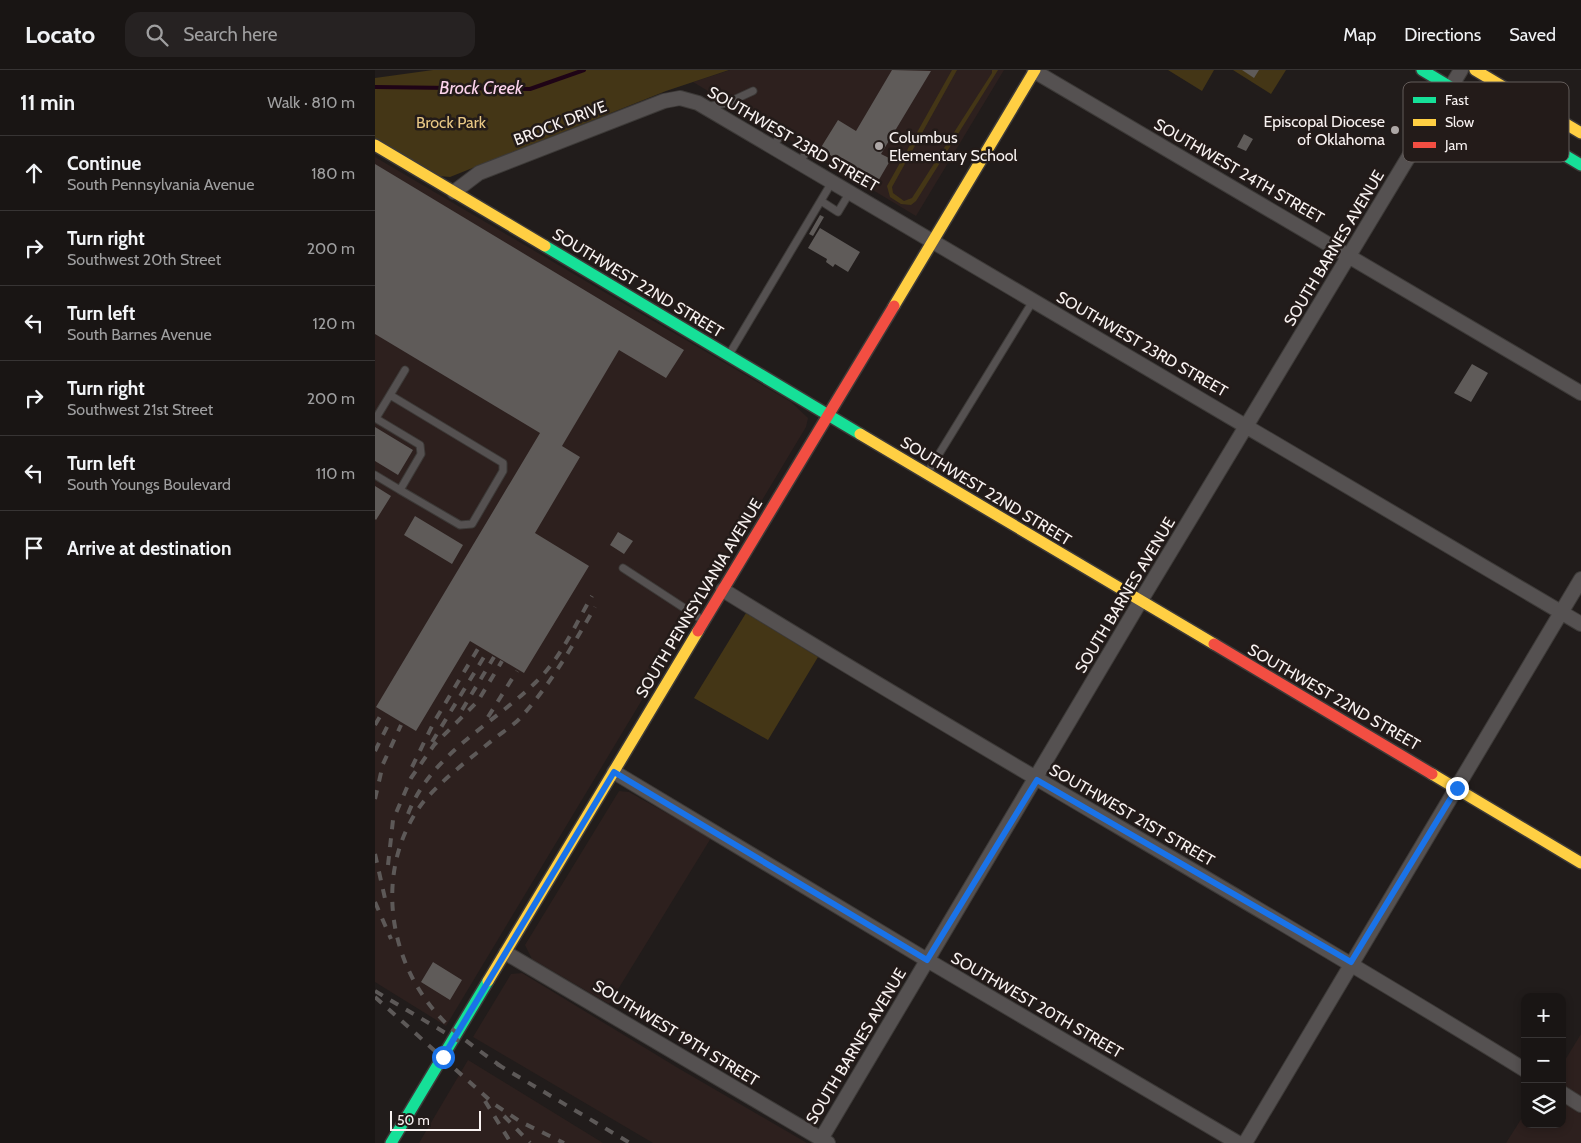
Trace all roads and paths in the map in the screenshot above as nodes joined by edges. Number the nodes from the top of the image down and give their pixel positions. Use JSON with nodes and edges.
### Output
{"nodes":[{"id":1,"x":1034,"y":70,"type":"edge"},
{"id":2,"x":1422,"y":70,"type":"edge"},
{"id":3,"x":1461,"y":70,"type":"edge"},
{"id":4,"x":1475,"y":70,"type":"edge"},
{"id":5,"x":1442,"y":82,"type":"edge"},
{"id":6,"x":1454,"y":82,"type":"edge"},
{"id":7,"x":1495,"y":82,"type":"edge"},
{"id":8,"x":753,"y":91,"type":"dead end"},
{"id":9,"x":685,"y":98,"type":"joint"},
{"id":10,"x":706,"y":107,"type":"junction"},
{"id":11,"x":1569,"y":126,"type":"edge"},
{"id":12,"x":784,"y":131,"type":"dead end"},
{"id":13,"x":1581,"y":133,"type":"edge"},
{"id":14,"x":375,"y":145,"type":"edge"},
{"id":15,"x":773,"y":146,"type":"junction"},
{"id":16,"x":808,"y":150,"type":"dead end"},
{"id":17,"x":1569,"y":158,"type":"edge"},
{"id":18,"x":800,"y":162,"type":"junction"},
{"id":19,"x":1406,"y":162,"type":"edge"},
{"id":20,"x":1581,"y":165,"type":"edge"},
{"id":21,"x":832,"y":182,"type":"junction"},
{"id":22,"x":454,"y":192,"type":"junction"},
{"id":23,"x":850,"y":192,"type":"junction"},
{"id":24,"x":821,"y":201,"type":"junction"},
{"id":25,"x":932,"y":242,"type":"junction"},
{"id":26,"x":1349,"y":256,"type":"junction"},
{"id":27,"x":1033,"y":301,"type":"junction"},
{"id":28,"x":729,"y":356,"type":"junction"},
{"id":29,"x":405,"y":370,"type":"dead end"},
{"id":30,"x":1581,"y":394,"type":"edge"},
{"id":31,"x":390,"y":395,"type":"junction"},
{"id":32,"x":828,"y":415,"type":"junction"},
{"id":33,"x":376,"y":418,"type":"edge"},
{"id":34,"x":1247,"y":426,"type":"junction"},
{"id":35,"x":927,"y":474,"type":"junction"},
{"id":36,"x":375,"y":475,"type":"edge"},
{"id":37,"x":399,"y":490,"type":"junction"},
{"id":38,"x":623,"y":568,"type":"dead end"},
{"id":39,"x":1581,"y":579,"type":"edge"},
{"id":40,"x":723,"y":590,"type":"junction"},
{"id":41,"x":1140,"y":602,"type":"junction"},
{"id":42,"x":1561,"y":612,"type":"junction"},
{"id":43,"x":704,"y":621,"type":"junction"},
{"id":44,"x":1581,"y":624,"type":"edge"},
{"id":45,"x":614,"y":772,"type":"junction"},
{"id":46,"x":1037,"y":780,"type":"junction"},
{"id":47,"x":1457,"y":788,"type":"junction"},
{"id":48,"x":1581,"y":863,"type":"edge"},
{"id":49,"x":506,"y":953,"type":"junction"},
{"id":50,"x":927,"y":960,"type":"junction"},
{"id":51,"x":1351,"y":962,"type":"junction"},
{"id":52,"x":1521,"y":1068,"type":"edge"},
{"id":53,"x":1566,"y":1096,"type":"edge"},
{"id":54,"x":1581,"y":1105,"type":"edge"},
{"id":55,"x":824,"y":1141,"type":"edge"},
{"id":56,"x":391,"y":1143,"type":"edge"},
{"id":57,"x":1238,"y":1143,"type":"edge"},
{"id":58,"x":1245,"y":1143,"type":"edge"}],
"edges":[{"from":1,"to":25,"type":"street","name":"SOUTH PENNSYLVANIA AVENUE"},
{"from":1,"to":26,"type":"street","name":"SOUTHWEST 24TH STREET"},
{"from":2,"to":5,"type":"street"},
{"from":3,"to":6,"type":"street","name":"SOUTH BARNES AVENUE"},
{"from":4,"to":7,"type":"street"},
{"from":8,"to":10,"type":"lane"},
{"from":9,"to":10,"type":"street","name":"SOUTHWEST 23RD STREET"},
{"from":9,"to":22,"type":"street","name":"BROCK DRIVE"},
{"from":10,"to":15,"type":"street","name":"SOUTHWEST 23RD STREET"},
{"from":11,"to":13,"type":"street"},
{"from":12,"to":15,"type":"lane"},
{"from":14,"to":22,"type":"street","name":"SOUTHWEST 22ND STREET"},
{"from":15,"to":18,"type":"street","name":"SOUTHWEST 23RD STREET"},
{"from":16,"to":18,"type":"lane"},
{"from":17,"to":20,"type":"street"},
{"from":18,"to":21,"type":"street","name":"SOUTHWEST 23RD STREET"},
{"from":19,"to":26,"type":"street","name":"SOUTH BARNES AVENUE"},
{"from":21,"to":23,"type":"street","name":"SOUTHWEST 23RD STREET"},
{"from":21,"to":24,"type":"lane"},
{"from":22,"to":28,"type":"street","name":"SOUTHWEST 22ND STREET"},
{"from":23,"to":24,"type":"lane"},
{"from":23,"to":25,"type":"street","name":"SOUTHWEST 23RD STREET"},
{"from":24,"to":28,"type":"lane"},
{"from":25,"to":27,"type":"street","name":"SOUTHWEST 23RD STREET"},
{"from":25,"to":32,"type":"street","name":"SOUTH PENNSYLVANIA AVENUE"},
{"from":26,"to":30,"type":"street","name":"SOUTHWEST 24TH STREET"},
{"from":26,"to":34,"type":"street","name":"SOUTH BARNES AVENUE"},
{"from":27,"to":34,"type":"street","name":"SOUTHWEST 23RD STREET"},
{"from":27,"to":35,"type":"lane"},
{"from":28,"to":32,"type":"street","name":"SOUTHWEST 22ND STREET"},
{"from":29,"to":31,"type":"lane"},
{"from":31,"to":33,"type":"lane"},
{"from":31,"to":37,"type":"lane"},
{"from":32,"to":35,"type":"street","name":"SOUTHWEST 22ND STREET"},
{"from":32,"to":40,"type":"street","name":"SOUTH PENNSYLVANIA AVENUE"},
{"from":33,"to":37,"type":"lane"},
{"from":34,"to":41,"type":"street","name":"SOUTH BARNES AVENUE"},
{"from":34,"to":42,"type":"street","name":"SOUTHWEST 23RD STREET"},
{"from":35,"to":41,"type":"street","name":"SOUTHWEST 22ND STREET"},
{"from":36,"to":37,"type":"lane"},
{"from":38,"to":43,"type":"lane"},
{"from":39,"to":42,"type":"street"},
{"from":40,"to":43,"type":"street","name":"SOUTH PENNSYLVANIA AVENUE"},
{"from":40,"to":46,"type":"street","name":"SOUTHWEST 21ST STREET"},
{"from":41,"to":46,"type":"street","name":"SOUTH BARNES AVENUE"},
{"from":41,"to":47,"type":"street","name":"SOUTHWEST 22ND STREET"},
{"from":42,"to":44,"type":"street","name":"SOUTHWEST 23RD STREET"},
{"from":42,"to":47,"type":"street"},
{"from":43,"to":45,"type":"street","name":"SOUTH PENNSYLVANIA AVENUE"},
{"from":45,"to":49,"type":"street","name":"SOUTH PENNSYLVANIA AVENUE"},
{"from":45,"to":50,"type":"street","name":"SOUTHWEST 20TH STREET"},
{"from":46,"to":50,"type":"street","name":"SOUTH BARNES AVENUE"},
{"from":46,"to":51,"type":"street","name":"SOUTHWEST 21ST STREET"},
{"from":47,"to":48,"type":"street","name":"SOUTHWEST 22ND STREET"},
{"from":47,"to":51,"type":"street"},
{"from":49,"to":55,"type":"street","name":"SOUTHWEST 19TH STREET"},
{"from":49,"to":56,"type":"street","name":"SOUTH PENNSYLVANIA AVENUE"},
{"from":50,"to":55,"type":"street","name":"SOUTH BARNES AVENUE"},
{"from":50,"to":57,"type":"street","name":"SOUTHWEST 20TH STREET"},
{"from":51,"to":52,"type":"street","name":"SOUTHWEST 21ST STREET"},
{"from":51,"to":58,"type":"street"},
{"from":53,"to":54,"type":"street"}]}
